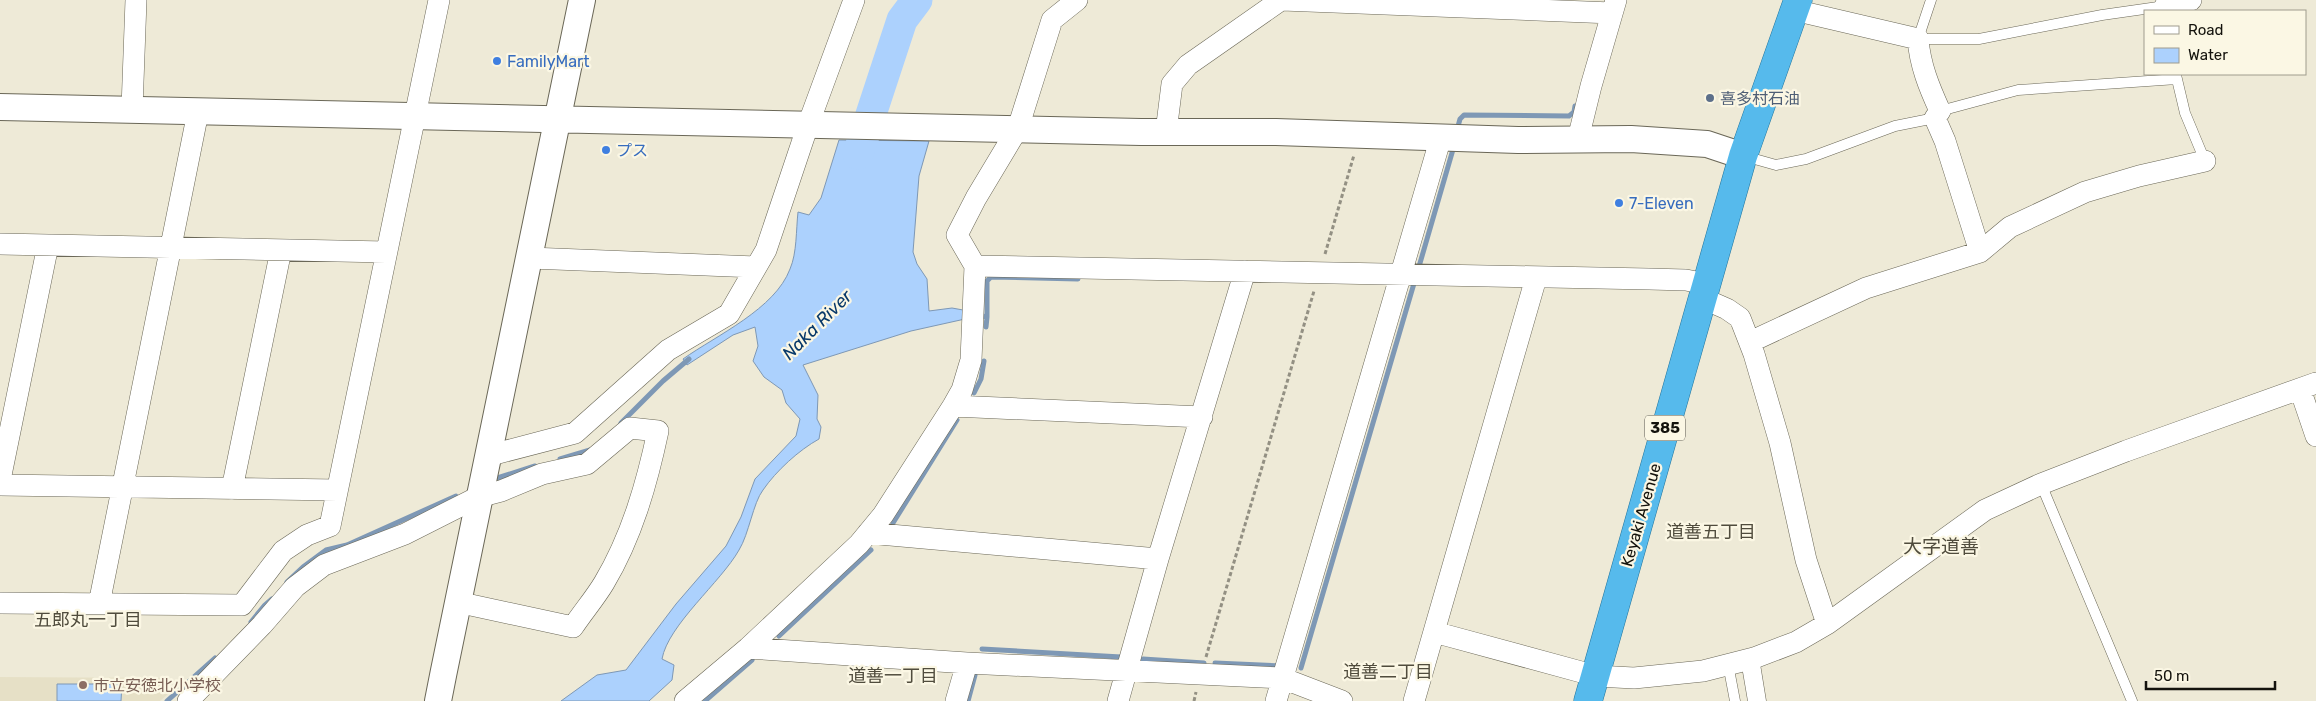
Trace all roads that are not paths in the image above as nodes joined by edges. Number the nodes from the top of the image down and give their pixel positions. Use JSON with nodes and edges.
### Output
{"nodes":[{"id":1,"x":136,"y":0,"type":"edge"},
{"id":2,"x":438,"y":0,"type":"edge"},
{"id":3,"x":582,"y":0,"type":"edge"},
{"id":4,"x":854,"y":0,"type":"edge"},
{"id":5,"x":1077,"y":0,"type":"edge"},
{"id":6,"x":1281,"y":0,"type":"edge"},
{"id":7,"x":1931,"y":0,"type":"edge"},
{"id":8,"x":2191,"y":0,"type":"edge"},
{"id":9,"x":1791,"y":3,"type":"edge"},
{"id":10,"x":1614,"y":6,"type":"edge"},
{"id":11,"x":2165,"y":6,"type":"edge"},
{"id":12,"x":1918,"y":39,"type":"junction"},
{"id":13,"x":2176,"y":76,"type":"edge"},
{"id":14,"x":0,"y":107,"type":"edge"},
{"id":15,"x":132,"y":109,"type":"junction"},
{"id":16,"x":198,"y":112,"type":"junction"},
{"id":17,"x":1937,"y":115,"type":"junction"},
{"id":18,"x":413,"y":116,"type":"junction"},
{"id":19,"x":558,"y":120,"type":"junction"},
{"id":20,"x":814,"y":125,"type":"junction"},
{"id":21,"x":1012,"y":128,"type":"junction"},
{"id":22,"x":1166,"y":132,"type":"junction"},
{"id":23,"x":1441,"y":137,"type":"junction"},
{"id":24,"x":1578,"y":139,"type":"junction"},
{"id":25,"x":1744,"y":156,"type":"junction"},
{"id":26,"x":2205,"y":161,"type":"joint"},
{"id":27,"x":0,"y":244,"type":"edge"},
{"id":28,"x":48,"y":245,"type":"junction"},
{"id":29,"x":171,"y":248,"type":"junction"},
{"id":30,"x":281,"y":250,"type":"junction"},
{"id":31,"x":386,"y":252,"type":"junction"},
{"id":32,"x":1980,"y":252,"type":"junction"},
{"id":33,"x":530,"y":258,"type":"junction"},
{"id":34,"x":975,"y":266,"type":"junction"},
{"id":35,"x":756,"y":267,"type":"junction"},
{"id":36,"x":1246,"y":271,"type":"junction"},
{"id":37,"x":1401,"y":274,"type":"junction"},
{"id":38,"x":1536,"y":278,"type":"junction"},
{"id":39,"x":1704,"y":291,"type":"junction"},
{"id":40,"x":1750,"y":342,"type":"junction"},
{"id":41,"x":2308,"y":386,"type":"edge"},
{"id":42,"x":953,"y":406,"type":"junction"},
{"id":43,"x":1202,"y":417,"type":"junction"},
{"id":44,"x":2316,"y":436,"type":"edge"},
{"id":45,"x":0,"y":480,"type":"edge"},
{"id":46,"x":481,"y":480,"type":"junction"},
{"id":47,"x":2041,"y":484,"type":"junction"},
{"id":48,"x":0,"y":485,"type":"edge"},
{"id":49,"x":123,"y":487,"type":"junction"},
{"id":50,"x":232,"y":489,"type":"junction"},
{"id":51,"x":337,"y":490,"type":"junction"},
{"id":52,"x":868,"y":533,"type":"junction"},
{"id":53,"x":1158,"y":559,"type":"junction"},
{"id":54,"x":458,"y":602,"type":"junction"},
{"id":55,"x":0,"y":603,"type":"edge"},
{"id":56,"x":99,"y":604,"type":"junction"},
{"id":57,"x":242,"y":605,"type":"junction"},
{"id":58,"x":1827,"y":624,"type":"junction"},
{"id":59,"x":262,"y":625,"type":"junction"},
{"id":60,"x":1434,"y":632,"type":"junction"},
{"id":61,"x":748,"y":648,"type":"junction"},
{"id":62,"x":1743,"y":660,"type":"junction"},
{"id":63,"x":967,"y":663,"type":"junction"},
{"id":64,"x":1127,"y":671,"type":"junction"},
{"id":65,"x":1282,"y":678,"type":"junction"},
{"id":66,"x":1592,"y":688,"type":"edge"},
{"id":67,"x":188,"y":701,"type":"edge"},
{"id":68,"x":438,"y":701,"type":"edge"},
{"id":69,"x":684,"y":701,"type":"edge"},
{"id":70,"x":956,"y":701,"type":"edge"},
{"id":71,"x":1118,"y":701,"type":"edge"},
{"id":72,"x":1276,"y":701,"type":"edge"},
{"id":73,"x":1342,"y":701,"type":"edge"},
{"id":74,"x":1414,"y":701,"type":"edge"},
{"id":75,"x":1735,"y":701,"type":"edge"},
{"id":76,"x":1753,"y":701,"type":"edge"},
{"id":77,"x":1761,"y":701,"type":"edge"},
{"id":78,"x":2132,"y":701,"type":"edge"}],
"edges":[{"from":1,"to":15,"type":"street"},
{"from":2,"to":18,"type":"street"},
{"from":3,"to":19,"type":"street"},
{"from":4,"to":20,"type":"street"},
{"from":5,"to":21,"type":"street"},
{"from":6,"to":10,"type":"street"},
{"from":6,"to":22,"type":"street"},
{"from":7,"to":12,"type":"lane"},
{"from":8,"to":11,"type":"street"},
{"from":9,"to":12,"type":"street"},
{"from":9,"to":25,"type":"highway","number":"385"},
{"from":10,"to":24,"type":"street"},
{"from":11,"to":12,"type":"lane"},
{"from":12,"to":17,"type":"street"},
{"from":13,"to":17,"type":"lane"},
{"from":13,"to":26,"type":"lane"},
{"from":14,"to":15,"type":"street"},
{"from":15,"to":16,"type":"street"},
{"from":16,"to":18,"type":"street"},
{"from":16,"to":29,"type":"street"},
{"from":17,"to":25,"type":"lane"},
{"from":17,"to":32,"type":"street"},
{"from":18,"to":19,"type":"street"},
{"from":18,"to":31,"type":"street"},
{"from":19,"to":20,"type":"street"},
{"from":19,"to":33,"type":"street"},
{"from":20,"to":21,"type":"street"},
{"from":20,"to":35,"type":"street"},
{"from":21,"to":22,"type":"street"},
{"from":21,"to":34,"type":"street"},
{"from":22,"to":23,"type":"street"},
{"from":23,"to":24,"type":"street"},
{"from":23,"to":37,"type":"street"},
{"from":24,"to":25,"type":"street"},
{"from":25,"to":39,"type":"highway","name":"Keyaki Avenue","number":"385"},
{"from":26,"to":32,"type":"street"},
{"from":27,"to":28,"type":"street"},
{"from":28,"to":29,"type":"street"},
{"from":28,"to":45,"type":"street"},
{"from":29,"to":30,"type":"street"},
{"from":29,"to":49,"type":"street"},
{"from":30,"to":31,"type":"street"},
{"from":30,"to":50,"type":"street"},
{"from":31,"to":51,"type":"street"},
{"from":32,"to":40,"type":"street"},
{"from":33,"to":35,"type":"street"},
{"from":33,"to":46,"type":"street"},
{"from":34,"to":36,"type":"street"},
{"from":34,"to":42,"type":"street"},
{"from":35,"to":46,"type":"street"},
{"from":36,"to":37,"type":"street"},
{"from":36,"to":43,"type":"street"},
{"from":37,"to":38,"type":"street"},
{"from":37,"to":65,"type":"street"},
{"from":38,"to":39,"type":"street"},
{"from":38,"to":60,"type":"street"},
{"from":39,"to":40,"type":"street"},
{"from":39,"to":66,"type":"highway","name":"Keyaki Avenue","number":"385"},
{"from":40,"to":58,"type":"street"},
{"from":41,"to":44,"type":"street"},
{"from":41,"to":47,"type":"street"},
{"from":42,"to":43,"type":"street"},
{"from":42,"to":52,"type":"street"},
{"from":43,"to":53,"type":"street"},
{"from":46,"to":54,"type":"street"},
{"from":46,"to":54,"type":"street"},
{"from":46,"to":59,"type":"street"},
{"from":47,"to":58,"type":"street"},
{"from":47,"to":78,"type":"lane"},
{"from":48,"to":49,"type":"street"},
{"from":49,"to":50,"type":"street"},
{"from":49,"to":56,"type":"street"},
{"from":50,"to":51,"type":"street"},
{"from":51,"to":57,"type":"street"},
{"from":52,"to":53,"type":"street"},
{"from":52,"to":61,"type":"street"},
{"from":53,"to":64,"type":"street"},
{"from":54,"to":68,"type":"street"},
{"from":55,"to":56,"type":"street"},
{"from":56,"to":57,"type":"street"},
{"from":57,"to":59,"type":"street"},
{"from":58,"to":62,"type":"street"},
{"from":59,"to":67,"type":"street"},
{"from":60,"to":66,"type":"street"},
{"from":60,"to":74,"type":"street"},
{"from":61,"to":63,"type":"street"},
{"from":61,"to":69,"type":"street"},
{"from":62,"to":66,"type":"street"},
{"from":62,"to":75,"type":"lane"},
{"from":62,"to":76,"type":"lane"},
{"from":62,"to":77,"type":"lane"},
{"from":63,"to":64,"type":"street"},
{"from":63,"to":70,"type":"street"},
{"from":64,"to":65,"type":"street"},
{"from":64,"to":71,"type":"street"},
{"from":65,"to":72,"type":"street"},
{"from":65,"to":73,"type":"street"}]}
